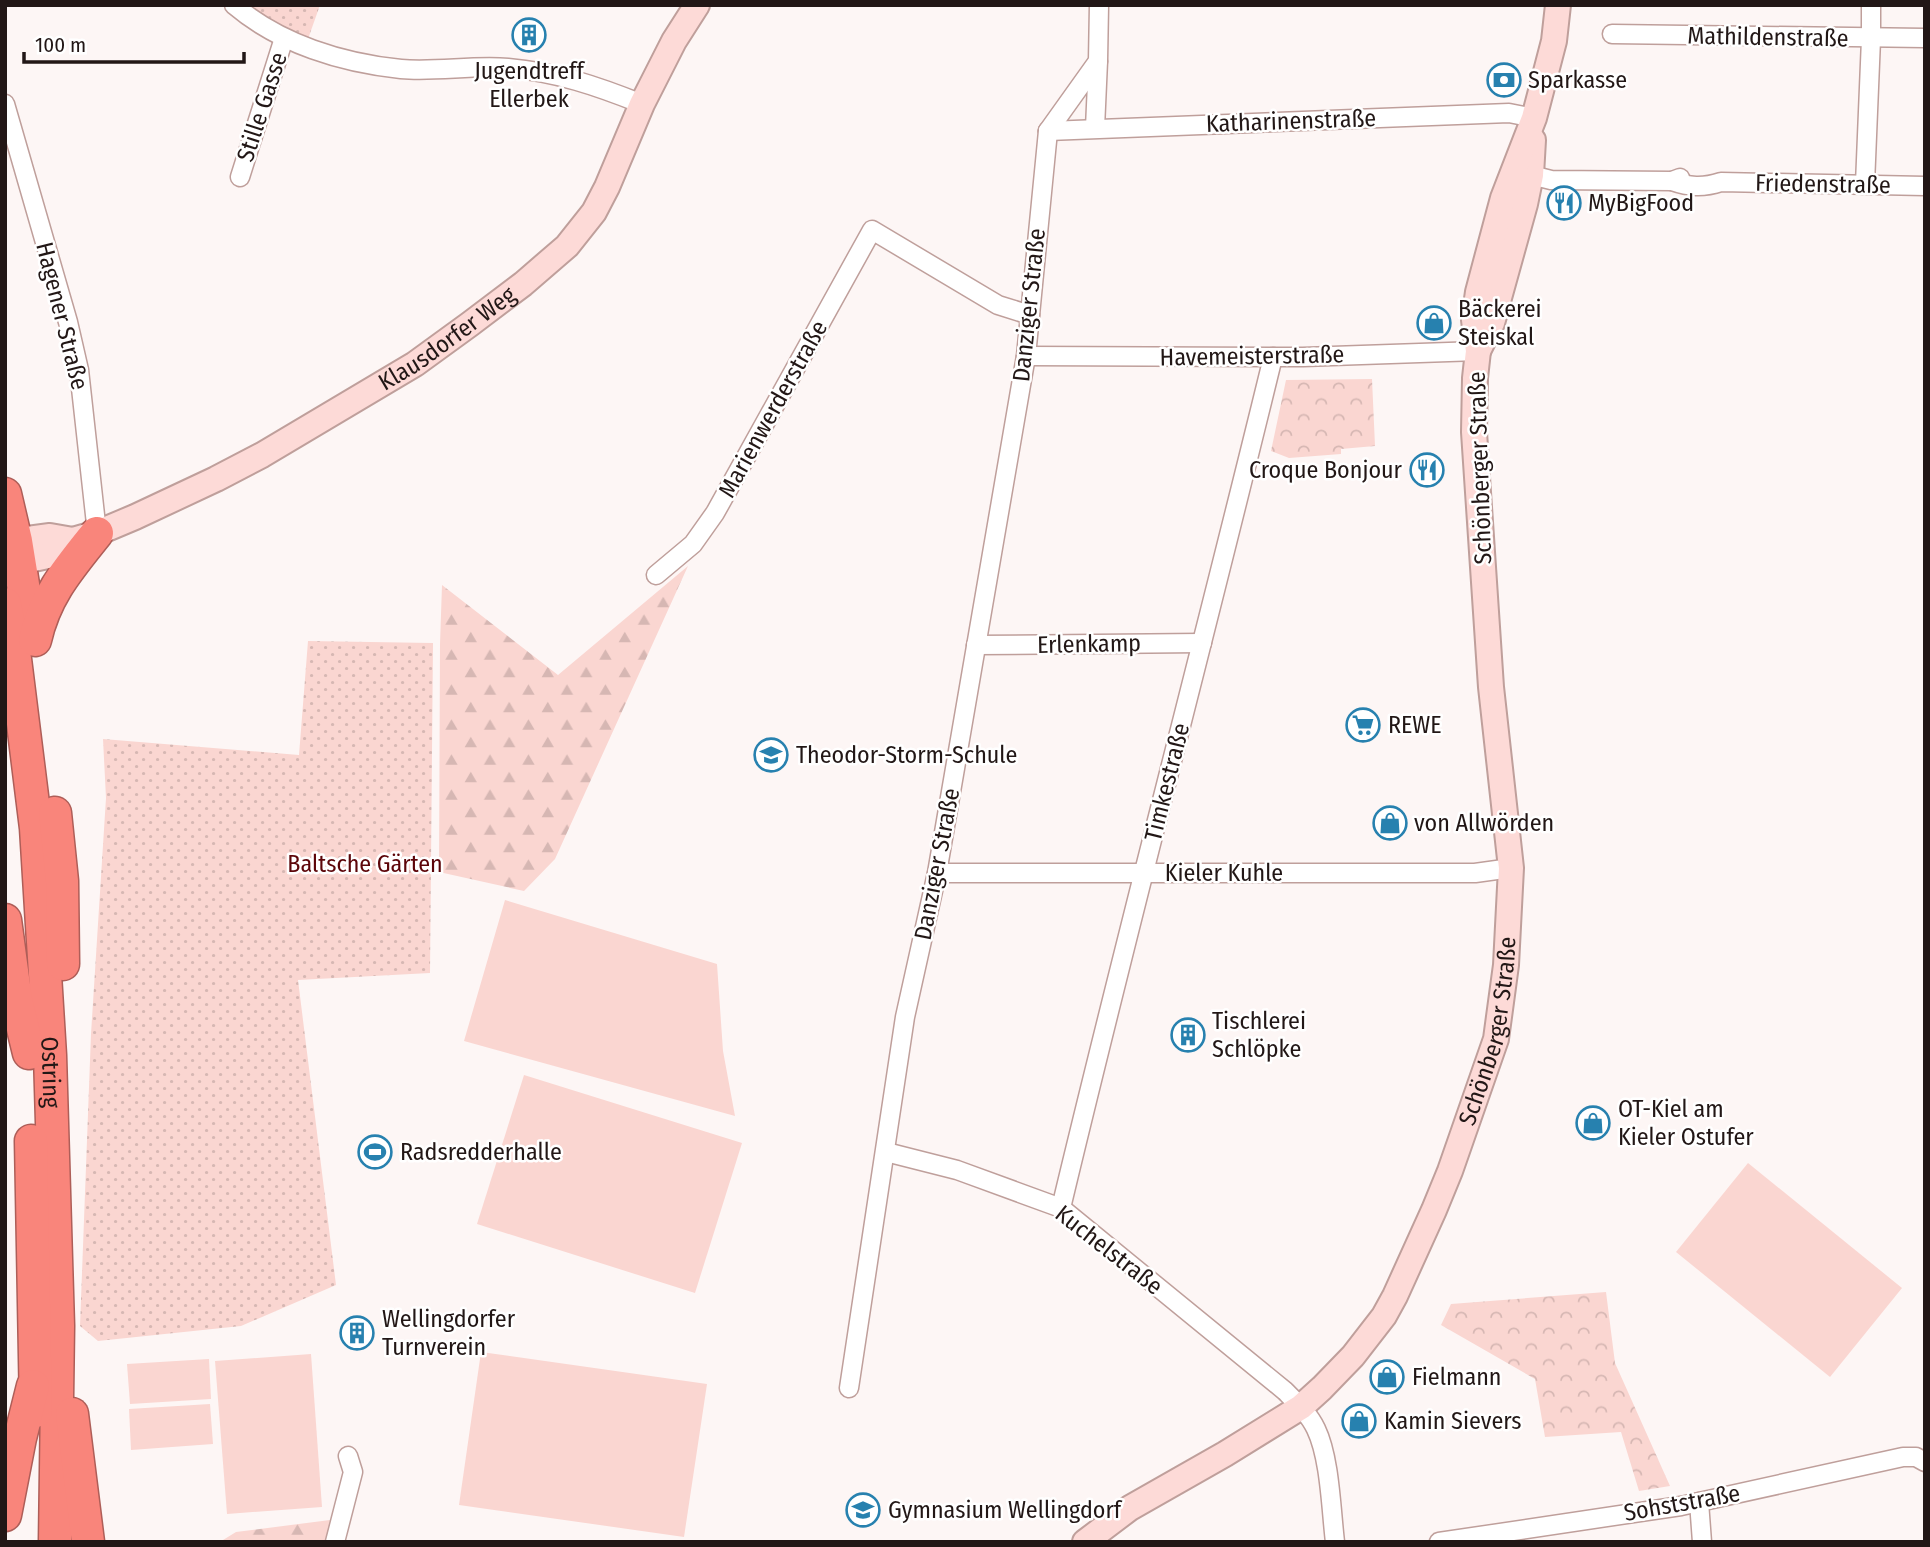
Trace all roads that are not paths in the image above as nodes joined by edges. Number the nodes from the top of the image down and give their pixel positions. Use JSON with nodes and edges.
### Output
{"nodes":[{"id":1,"x":234,"y":5,"type":"edge"},
{"id":2,"x":696,"y":5,"type":"edge"},
{"id":3,"x":1099,"y":5,"type":"edge"},
{"id":4,"x":1558,"y":5,"type":"edge"},
{"id":5,"x":1871,"y":5,"type":"edge"},
{"id":6,"x":1612,"y":34,"type":"dead end"},
{"id":7,"x":284,"y":38,"type":"junction"},
{"id":8,"x":1925,"y":38,"type":"edge"},
{"id":9,"x":1871,"y":39,"type":"junction"},
{"id":10,"x":1098,"y":61,"type":"junction"},
{"id":11,"x":5,"y":104,"type":"edge"},
{"id":12,"x":642,"y":104,"type":"junction"},
{"id":13,"x":1534,"y":118,"type":"junction"},
{"id":14,"x":1095,"y":128,"type":"junction"},
{"id":15,"x":1048,"y":131,"type":"junction"},
{"id":16,"x":1531,"y":175,"type":"junction"},
{"id":17,"x":240,"y":177,"type":"dead end"},
{"id":18,"x":1865,"y":184,"type":"junction"},
{"id":19,"x":1925,"y":186,"type":"edge"},
{"id":20,"x":1030,"y":315,"type":"junction"},
{"id":21,"x":1478,"y":351,"type":"junction"},
{"id":22,"x":1026,"y":356,"type":"junction"},
{"id":23,"x":1273,"y":357,"type":"junction"},
{"id":24,"x":5,"y":494,"type":"edge"},
{"id":25,"x":85,"y":537,"type":"junction"},
{"id":26,"x":11,"y":552,"type":"edge"},
{"id":27,"x":656,"y":575,"type":"dead end"},
{"id":28,"x":5,"y":604,"type":"edge"},
{"id":29,"x":1202,"y":643,"type":"junction"},
{"id":30,"x":976,"y":645,"type":"junction"},
{"id":31,"x":33,"y":648,"type":"junction"},
{"id":32,"x":5,"y":738,"type":"edge"},
{"id":33,"x":1511,"y":868,"type":"junction"},
{"id":34,"x":937,"y":873,"type":"junction"},
{"id":35,"x":1144,"y":873,"type":"junction"},
{"id":36,"x":5,"y":920,"type":"edge"},
{"id":37,"x":39,"y":1054,"type":"junction"},
{"id":38,"x":886,"y":1152,"type":"junction"},
{"id":39,"x":1061,"y":1208,"type":"junction"},
{"id":40,"x":58,"y":1326,"type":"junction"},
{"id":41,"x":36,"y":1373,"type":"junction"},
{"id":42,"x":849,"y":1388,"type":"dead end"},
{"id":43,"x":1301,"y":1407,"type":"junction"},
{"id":44,"x":348,"y":1456,"type":"dead end"},
{"id":45,"x":1924,"y":1460,"type":"edge"},
{"id":46,"x":1699,"y":1502,"type":"junction"},
{"id":47,"x":5,"y":1515,"type":"edge"},
{"id":48,"x":35,"y":1542,"type":"edge"},
{"id":49,"x":55,"y":1542,"type":"edge"},
{"id":50,"x":88,"y":1542,"type":"edge"},
{"id":51,"x":335,"y":1542,"type":"edge"},
{"id":52,"x":1085,"y":1542,"type":"edge"},
{"id":53,"x":1335,"y":1542,"type":"edge"},
{"id":54,"x":1439,"y":1542,"type":"edge"},
{"id":55,"x":1702,"y":1542,"type":"edge"}],
"edges":[{"from":1,"to":7,"type":"street"},
{"from":2,"to":12,"type":"main road","name":"Klausdorfer Weg"},
{"from":3,"to":10,"type":"street"},
{"from":4,"to":13,"type":"main road","name":"Schönberger Straße"},
{"from":5,"to":9,"type":"street"},
{"from":6,"to":9,"type":"street","name":"Mathildenstraße"},
{"from":7,"to":12,"type":"street"},
{"from":7,"to":17,"type":"street","name":"Stille Gasse"},
{"from":8,"to":9,"type":"street","name":"Mathildenstraße"},
{"from":9,"to":18,"type":"street"},
{"from":10,"to":14,"type":"street"},
{"from":10,"to":15,"type":"street"},
{"from":11,"to":25,"type":"street","name":"Hagener Straße"},
{"from":12,"to":25,"type":"main road","name":"Klausdorfer Weg"},
{"from":13,"to":14,"type":"street","name":"Katharinenstraße"},
{"from":13,"to":16,"type":"main road","name":"Schönberger Straße"},
{"from":13,"to":21,"type":"main road","name":"Schönberger Straße"},
{"from":14,"to":15,"type":"street","name":"Katharinenstraße"},
{"from":15,"to":20,"type":"street","name":"Danziger Straße"},
{"from":16,"to":18,"type":"street","name":"Friedenstraße"},
{"from":16,"to":21,"type":"main road","name":"Schönberger Straße"},
{"from":18,"to":19,"type":"street","name":"Friedenstraße"},
{"from":20,"to":22,"type":"street","name":"Danziger Straße"},
{"from":20,"to":27,"type":"street","name":"Marienwerderstraße"},
{"from":21,"to":23,"type":"street","name":"Havemeisterstraße"},
{"from":21,"to":33,"type":"main road","name":"Schönberger Straße"},
{"from":22,"to":23,"type":"street","name":"Havemeisterstraße"},
{"from":22,"to":30,"type":"street","name":"Danziger Straße"},
{"from":23,"to":29,"type":"street","name":"Timkestraße"},
{"from":24,"to":26,"type":"highway"},
{"from":25,"to":26,"type":"main road","name":"Klausdorfer Weg"},
{"from":25,"to":31,"type":"highway"},
{"from":26,"to":31,"type":"highway"},
{"from":28,"to":37,"type":"highway","name":"Ostring"},
{"from":29,"to":30,"type":"street","name":"Erlenkamp"},
{"from":29,"to":35,"type":"street","name":"Timkestraße"},
{"from":30,"to":34,"type":"street","name":"Danziger Straße"},
{"from":31,"to":37,"type":"highway"},
{"from":32,"to":37,"type":"highway","name":"Ostring"},
{"from":33,"to":35,"type":"street","name":"Kieler Kuhle"},
{"from":33,"to":43,"type":"main road","name":"Schönberger Straße"},
{"from":34,"to":35,"type":"street","name":"Kieler Kuhle"},
{"from":34,"to":38,"type":"street","name":"Danziger Straße"},
{"from":35,"to":39,"type":"street","name":"Timkestraße"},
{"from":36,"to":37,"type":"highway"},
{"from":37,"to":40,"type":"highway","name":"Ostring"},
{"from":37,"to":41,"type":"highway","name":"Ostring"},
{"from":38,"to":39,"type":"street","name":"Kuchelstraße"},
{"from":38,"to":42,"type":"street","name":"Danziger Straße"},
{"from":39,"to":43,"type":"street","name":"Kuchelstraße"},
{"from":40,"to":49,"type":"highway","name":"Ostring"},
{"from":40,"to":50,"type":"highway"},
{"from":41,"to":47,"type":"highway"},
{"from":41,"to":48,"type":"highway","name":"Ostring"},
{"from":43,"to":52,"type":"main road","name":"Schönberger Straße"},
{"from":43,"to":53,"type":"street","name":"Kuchelstraße"},
{"from":44,"to":51,"type":"street"},
{"from":45,"to":46,"type":"street","name":"Sohststraße"},
{"from":46,"to":54,"type":"street","name":"Sohststraße"},
{"from":46,"to":55,"type":"street"}]}
